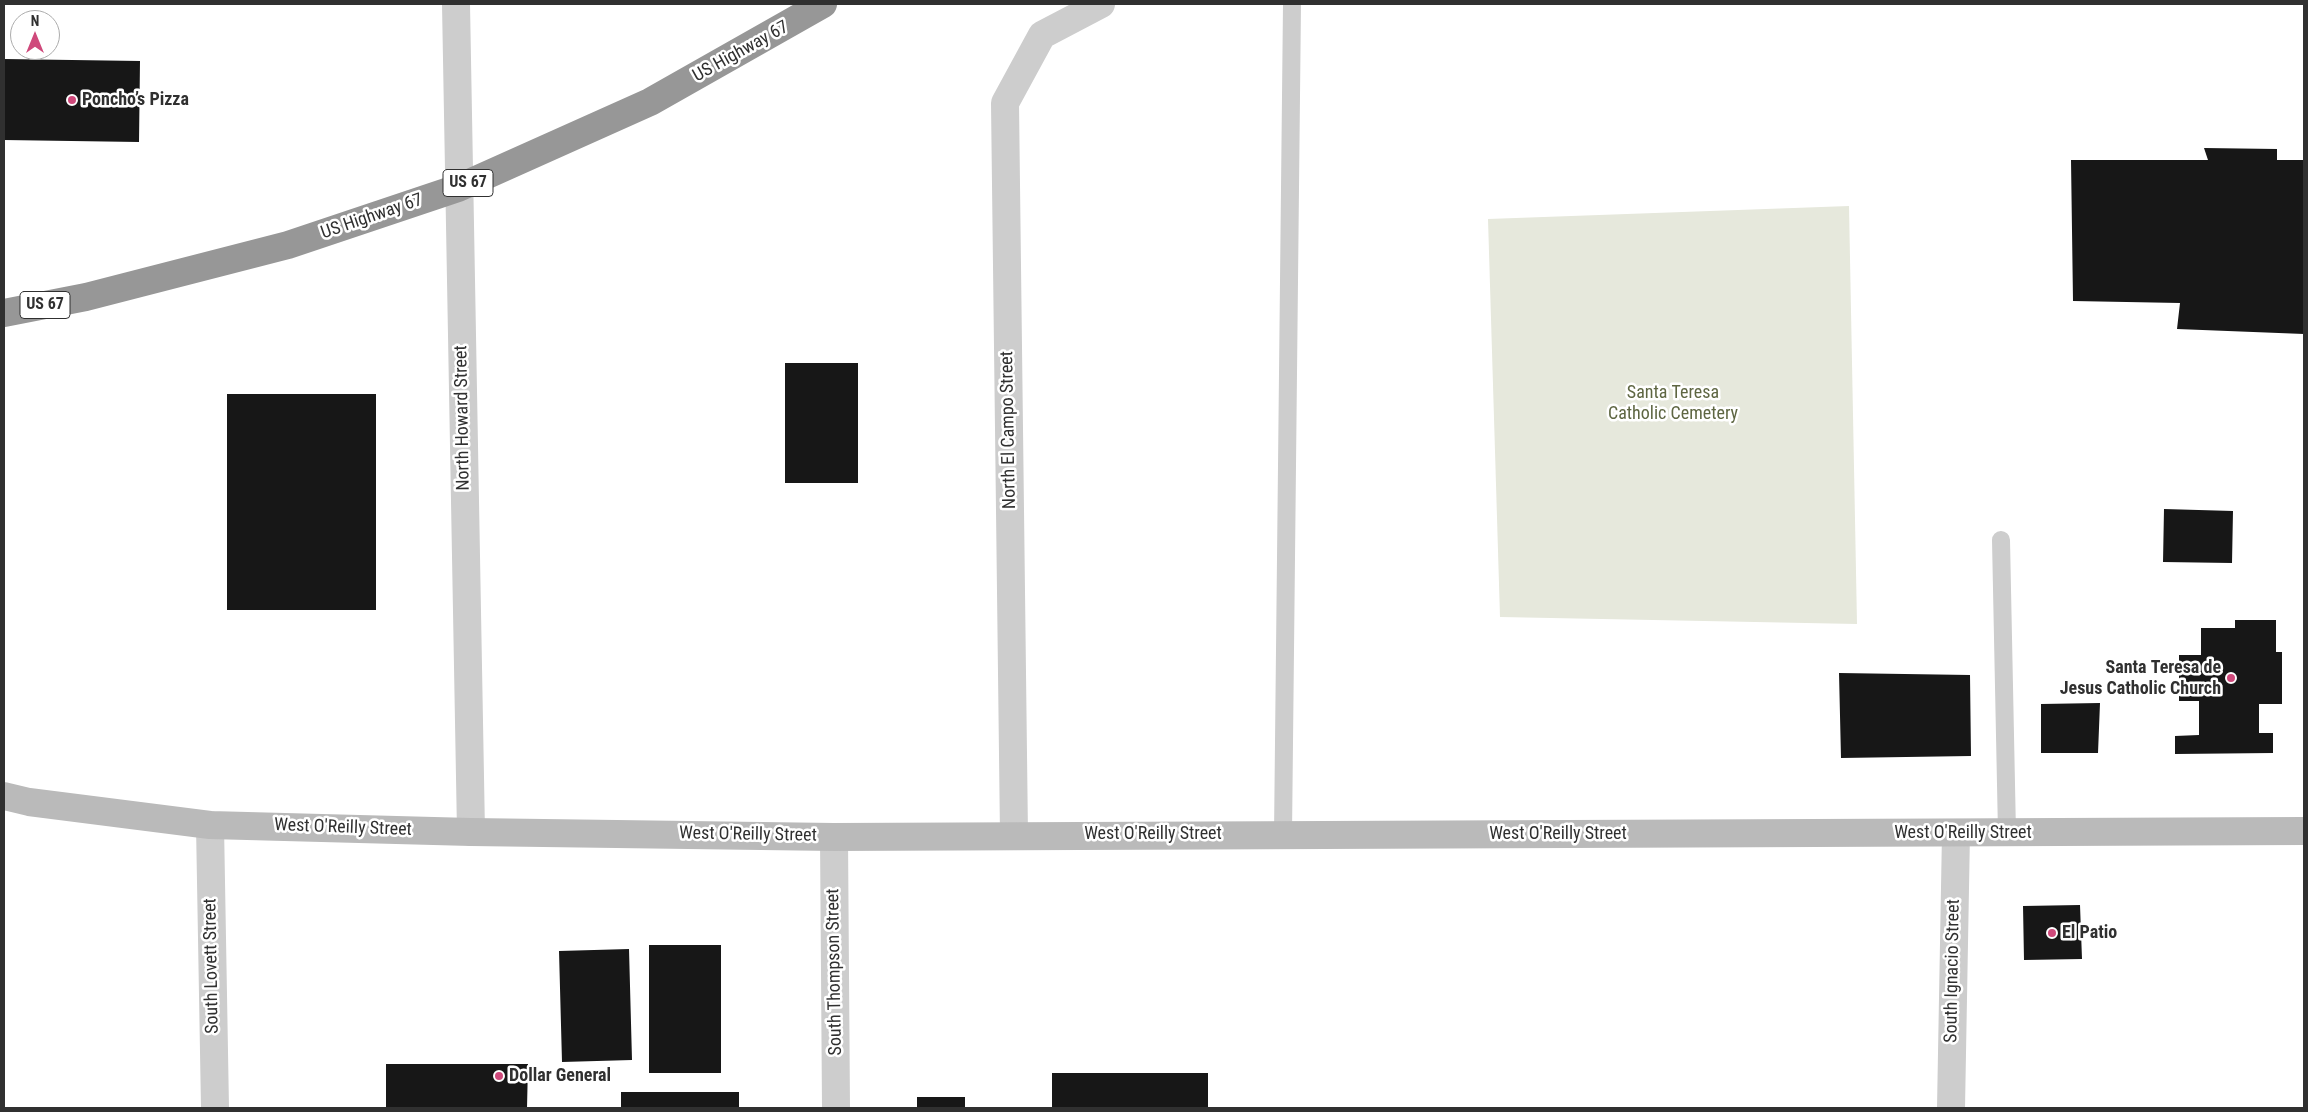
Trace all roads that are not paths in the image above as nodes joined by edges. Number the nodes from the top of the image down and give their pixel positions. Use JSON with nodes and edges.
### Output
{"nodes":[{"id":1,"x":456,"y":4,"type":"edge"},
{"id":2,"x":823,"y":4,"type":"edge"},
{"id":3,"x":1101,"y":4,"type":"edge"},
{"id":4,"x":1292,"y":4,"type":"edge"},
{"id":5,"x":458,"y":188,"type":"junction"},
{"id":6,"x":4,"y":314,"type":"edge"},
{"id":7,"x":2001,"y":540,"type":"dead end"},
{"id":8,"x":4,"y":796,"type":"edge"},
{"id":9,"x":210,"y":825,"type":"junction"},
{"id":10,"x":2304,"y":831,"type":"edge"},
{"id":11,"x":471,"y":832,"type":"junction"},
{"id":12,"x":1956,"y":833,"type":"junction"},
{"id":13,"x":2006,"y":833,"type":"junction"},
{"id":14,"x":1283,"y":834,"type":"junction"},
{"id":15,"x":1014,"y":835,"type":"junction"},
{"id":16,"x":834,"y":837,"type":"junction"},
{"id":17,"x":215,"y":1108,"type":"edge"},
{"id":18,"x":836,"y":1108,"type":"edge"},
{"id":19,"x":1951,"y":1108,"type":"edge"}],
"edges":[{"from":1,"to":5,"type":"street","name":"North Howard Street"},
{"from":2,"to":5,"type":"highway","name":"US Highway 67","number":"US 67"},
{"from":3,"to":15,"type":"street","name":"North El Campo Street"},
{"from":4,"to":14,"type":"lane"},
{"from":5,"to":6,"type":"highway","name":"US Highway 67","number":"US 67"},
{"from":5,"to":11,"type":"street","name":"North Howard Street"},
{"from":7,"to":13,"type":"lane"},
{"from":8,"to":9,"type":"main road","name":"West O'Reilly Street"},
{"from":9,"to":11,"type":"main road","name":"West O'Reilly Street"},
{"from":9,"to":17,"type":"street","name":"South Lovett Street"},
{"from":10,"to":13,"type":"main road","name":"West O'Reilly Street"},
{"from":11,"to":16,"type":"main road","name":"West O'Reilly Street"},
{"from":12,"to":13,"type":"main road","name":"West O'Reilly Street"},
{"from":12,"to":14,"type":"main road","name":"West O'Reilly Street"},
{"from":12,"to":19,"type":"street","name":"South Ignacio Street"},
{"from":14,"to":15,"type":"main road","name":"West O'Reilly Street"},
{"from":15,"to":16,"type":"main road","name":"West O'Reilly Street"},
{"from":16,"to":18,"type":"street","name":"South Thompson Street"}]}
